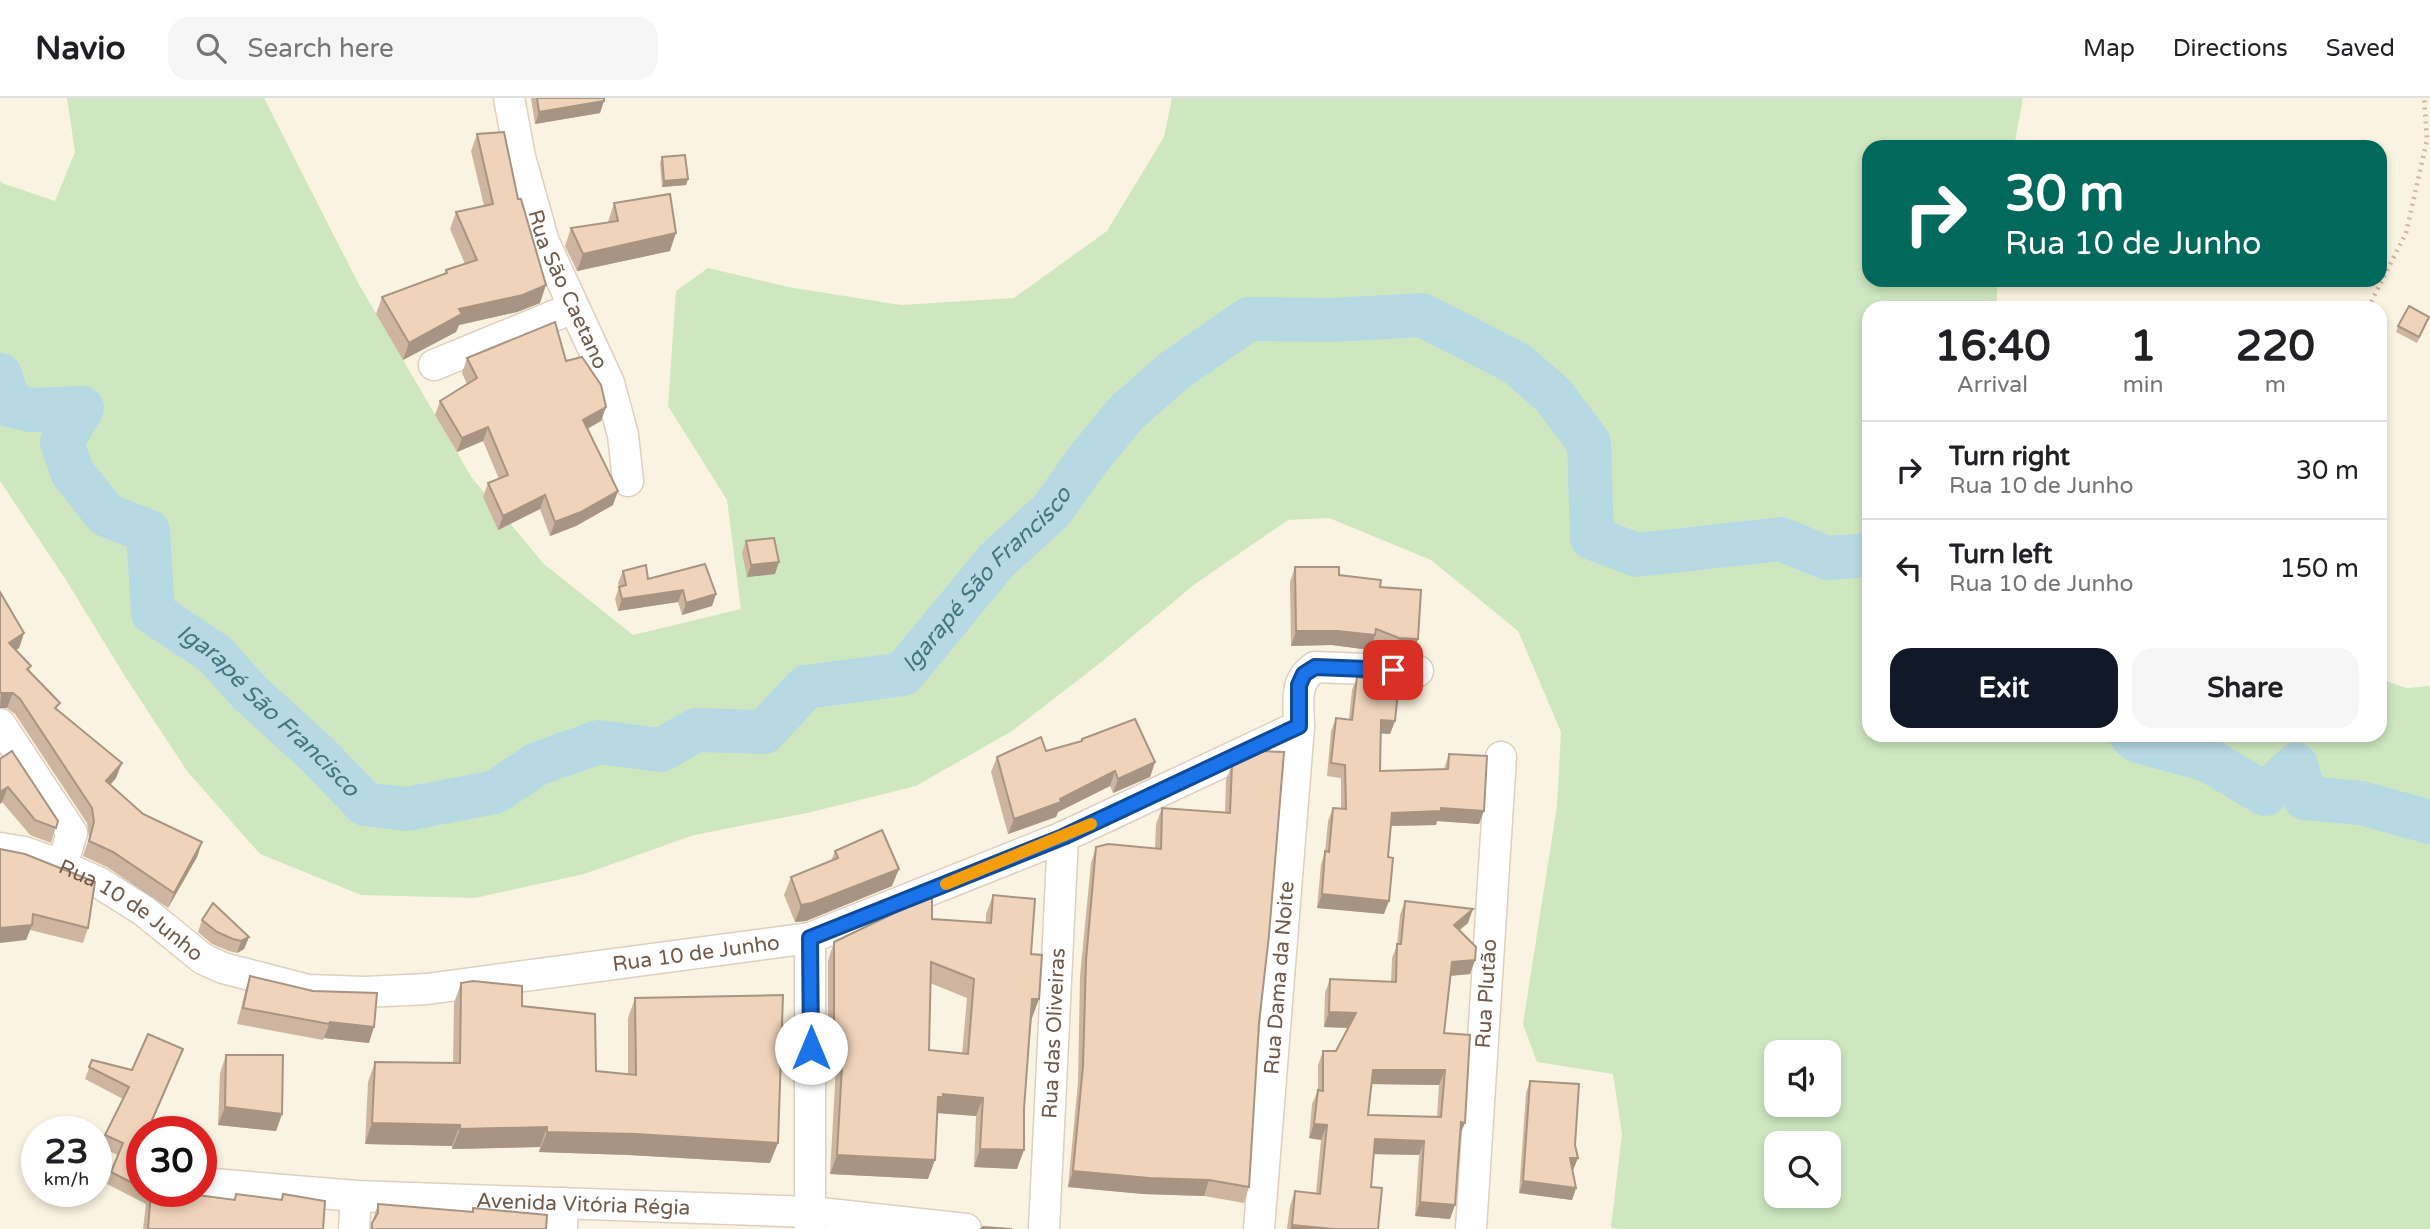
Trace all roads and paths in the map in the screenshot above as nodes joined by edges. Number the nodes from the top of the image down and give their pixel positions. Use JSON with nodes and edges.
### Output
{"nodes":[{"id":1,"x":509,"y":98,"type":"edge"},
{"id":2,"x":2424,"y":98,"type":"edge"},
{"id":3,"x":2387,"y":270,"type":"edge"},
{"id":4,"x":573,"y":307,"type":"junction"},
{"id":5,"x":434,"y":365,"type":"dead end"},
{"id":6,"x":628,"y":481,"type":"dead end"},
{"id":7,"x":1418,"y":671,"type":"dead end"},
{"id":8,"x":0,"y":724,"type":"edge"},
{"id":9,"x":1299,"y":726,"type":"junction"},
{"id":10,"x":1501,"y":757,"type":"dead end"},
{"id":11,"x":1063,"y":837,"type":"junction"},
{"id":12,"x":0,"y":848,"type":"edge"},
{"id":13,"x":62,"y":866,"type":"junction"},
{"id":14,"x":810,"y":938,"type":"junction"},
{"id":15,"x":217,"y":1185,"type":"edge"},
{"id":16,"x":356,"y":1196,"type":"junction"},
{"id":17,"x":562,"y":1216,"type":"edge"},
{"id":18,"x":811,"y":1221,"type":"edge"},
{"id":19,"x":354,"y":1229,"type":"edge"},
{"id":20,"x":966,"y":1229,"type":"edge"},
{"id":21,"x":1044,"y":1229,"type":"edge"},
{"id":22,"x":1259,"y":1229,"type":"edge"},
{"id":23,"x":1471,"y":1229,"type":"edge"}],
"edges":[{"from":1,"to":4,"type":"street","name":"Rua São Caetano"},
{"from":2,"to":3,"type":"path"},
{"from":4,"to":5,"type":"street"},
{"from":4,"to":6,"type":"street","name":"Rua São Caetano"},
{"from":7,"to":9,"type":"street"},
{"from":8,"to":13,"type":"street"},
{"from":9,"to":11,"type":"street","name":"Rua 10 de Junho"},
{"from":9,"to":22,"type":"street","name":"Rua Dama da Noite"},
{"from":10,"to":23,"type":"street","name":"Rua Plutão"},
{"from":11,"to":14,"type":"street","name":"Rua 10 de Junho"},
{"from":11,"to":21,"type":"street","name":"Rua das Oliveiras"},
{"from":12,"to":13,"type":"street","name":"Rua 10 de Junho"},
{"from":13,"to":14,"type":"street","name":"Rua 10 de Junho"},
{"from":14,"to":18,"type":"street"},
{"from":15,"to":16,"type":"street","name":"Avenida Vitória Régia"},
{"from":16,"to":17,"type":"street","name":"Avenida Vitória Régia"},
{"from":16,"to":19,"type":"street"},
{"from":17,"to":18,"type":"street","name":"Avenida Vitória Régia"},
{"from":18,"to":20,"type":"street","name":"Avenida Vitória Régia"}]}
